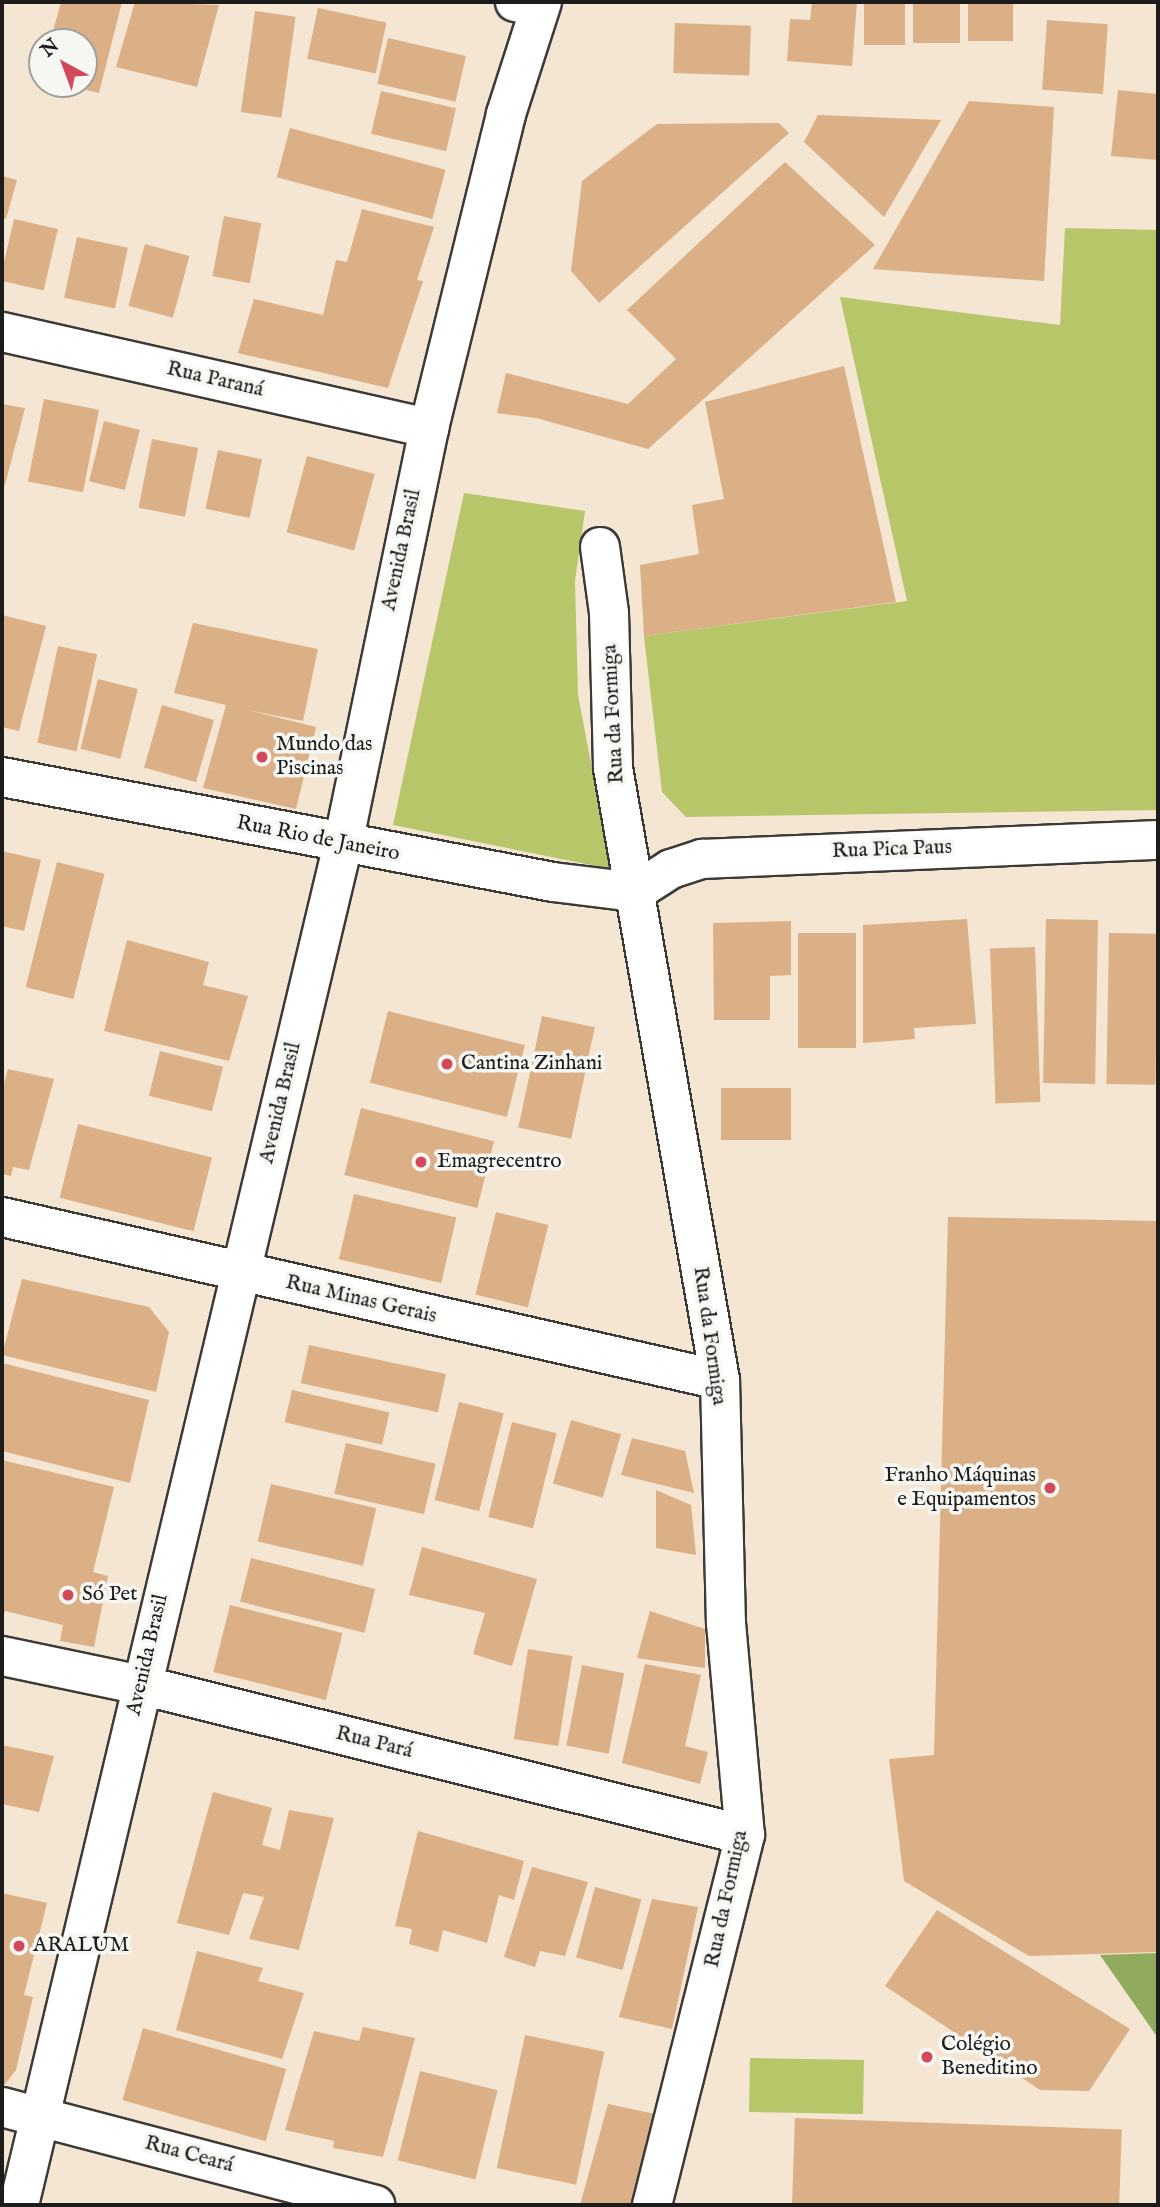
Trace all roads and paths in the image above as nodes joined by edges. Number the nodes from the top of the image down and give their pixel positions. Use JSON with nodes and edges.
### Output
{"nodes":[{"id":1,"x":532,"y":4,"type":"edge"},
{"id":2,"x":2,"y":332,"type":"edge"},
{"id":3,"x":429,"y":428,"type":"junction"},
{"id":4,"x":600,"y":547,"type":"dead end"},
{"id":5,"x":2,"y":777,"type":"edge"},
{"id":6,"x":1158,"y":840,"type":"edge"},
{"id":7,"x":343,"y":844,"type":"junction"},
{"id":8,"x":635,"y":892,"type":"junction"},
{"id":9,"x":2,"y":1217,"type":"edge"},
{"id":10,"x":240,"y":1273,"type":"junction"},
{"id":11,"x":720,"y":1380,"type":"junction"},
{"id":12,"x":2,"y":1656,"type":"edge"},
{"id":13,"x":141,"y":1685,"type":"junction"},
{"id":14,"x":745,"y":1835,"type":"junction"},
{"id":15,"x":2,"y":2107,"type":"edge"},
{"id":16,"x":41,"y":2115,"type":"junction"},
{"id":17,"x":19,"y":2205,"type":"edge"},
{"id":18,"x":375,"y":2205,"type":"edge"},
{"id":19,"x":652,"y":2205,"type":"edge"}],
"edges":[{"from":1,"to":3,"type":"street","name":"Avenida Brasil"},
{"from":2,"to":3,"type":"street","name":"Rua Paraná"},
{"from":3,"to":7,"type":"street","name":"Avenida Brasil"},
{"from":4,"to":8,"type":"street","name":"Rua da Formiga"},
{"from":5,"to":7,"type":"street","name":"Rua Rio de Janeiro"},
{"from":6,"to":8,"type":"street","name":"Rua Pica Paus"},
{"from":7,"to":8,"type":"street","name":"Rua Rio de Janeiro"},
{"from":7,"to":10,"type":"street","name":"Avenida Brasil"},
{"from":8,"to":11,"type":"street","name":"Rua da Formiga"},
{"from":9,"to":10,"type":"street","name":"Rua Minas Gerais"},
{"from":10,"to":11,"type":"street","name":"Rua Minas Gerais"},
{"from":10,"to":13,"type":"street","name":"Avenida Brasil"},
{"from":11,"to":14,"type":"street","name":"Rua da Formiga"},
{"from":12,"to":13,"type":"street","name":"Rua Pará"},
{"from":13,"to":14,"type":"street","name":"Rua Pará"},
{"from":13,"to":16,"type":"street","name":"Avenida Brasil"},
{"from":14,"to":19,"type":"street","name":"Rua da Formiga"},
{"from":15,"to":16,"type":"street","name":"Rua Ceará"},
{"from":16,"to":17,"type":"street","name":"Avenida Brasil"},
{"from":16,"to":18,"type":"street","name":"Rua Ceará"}]}
